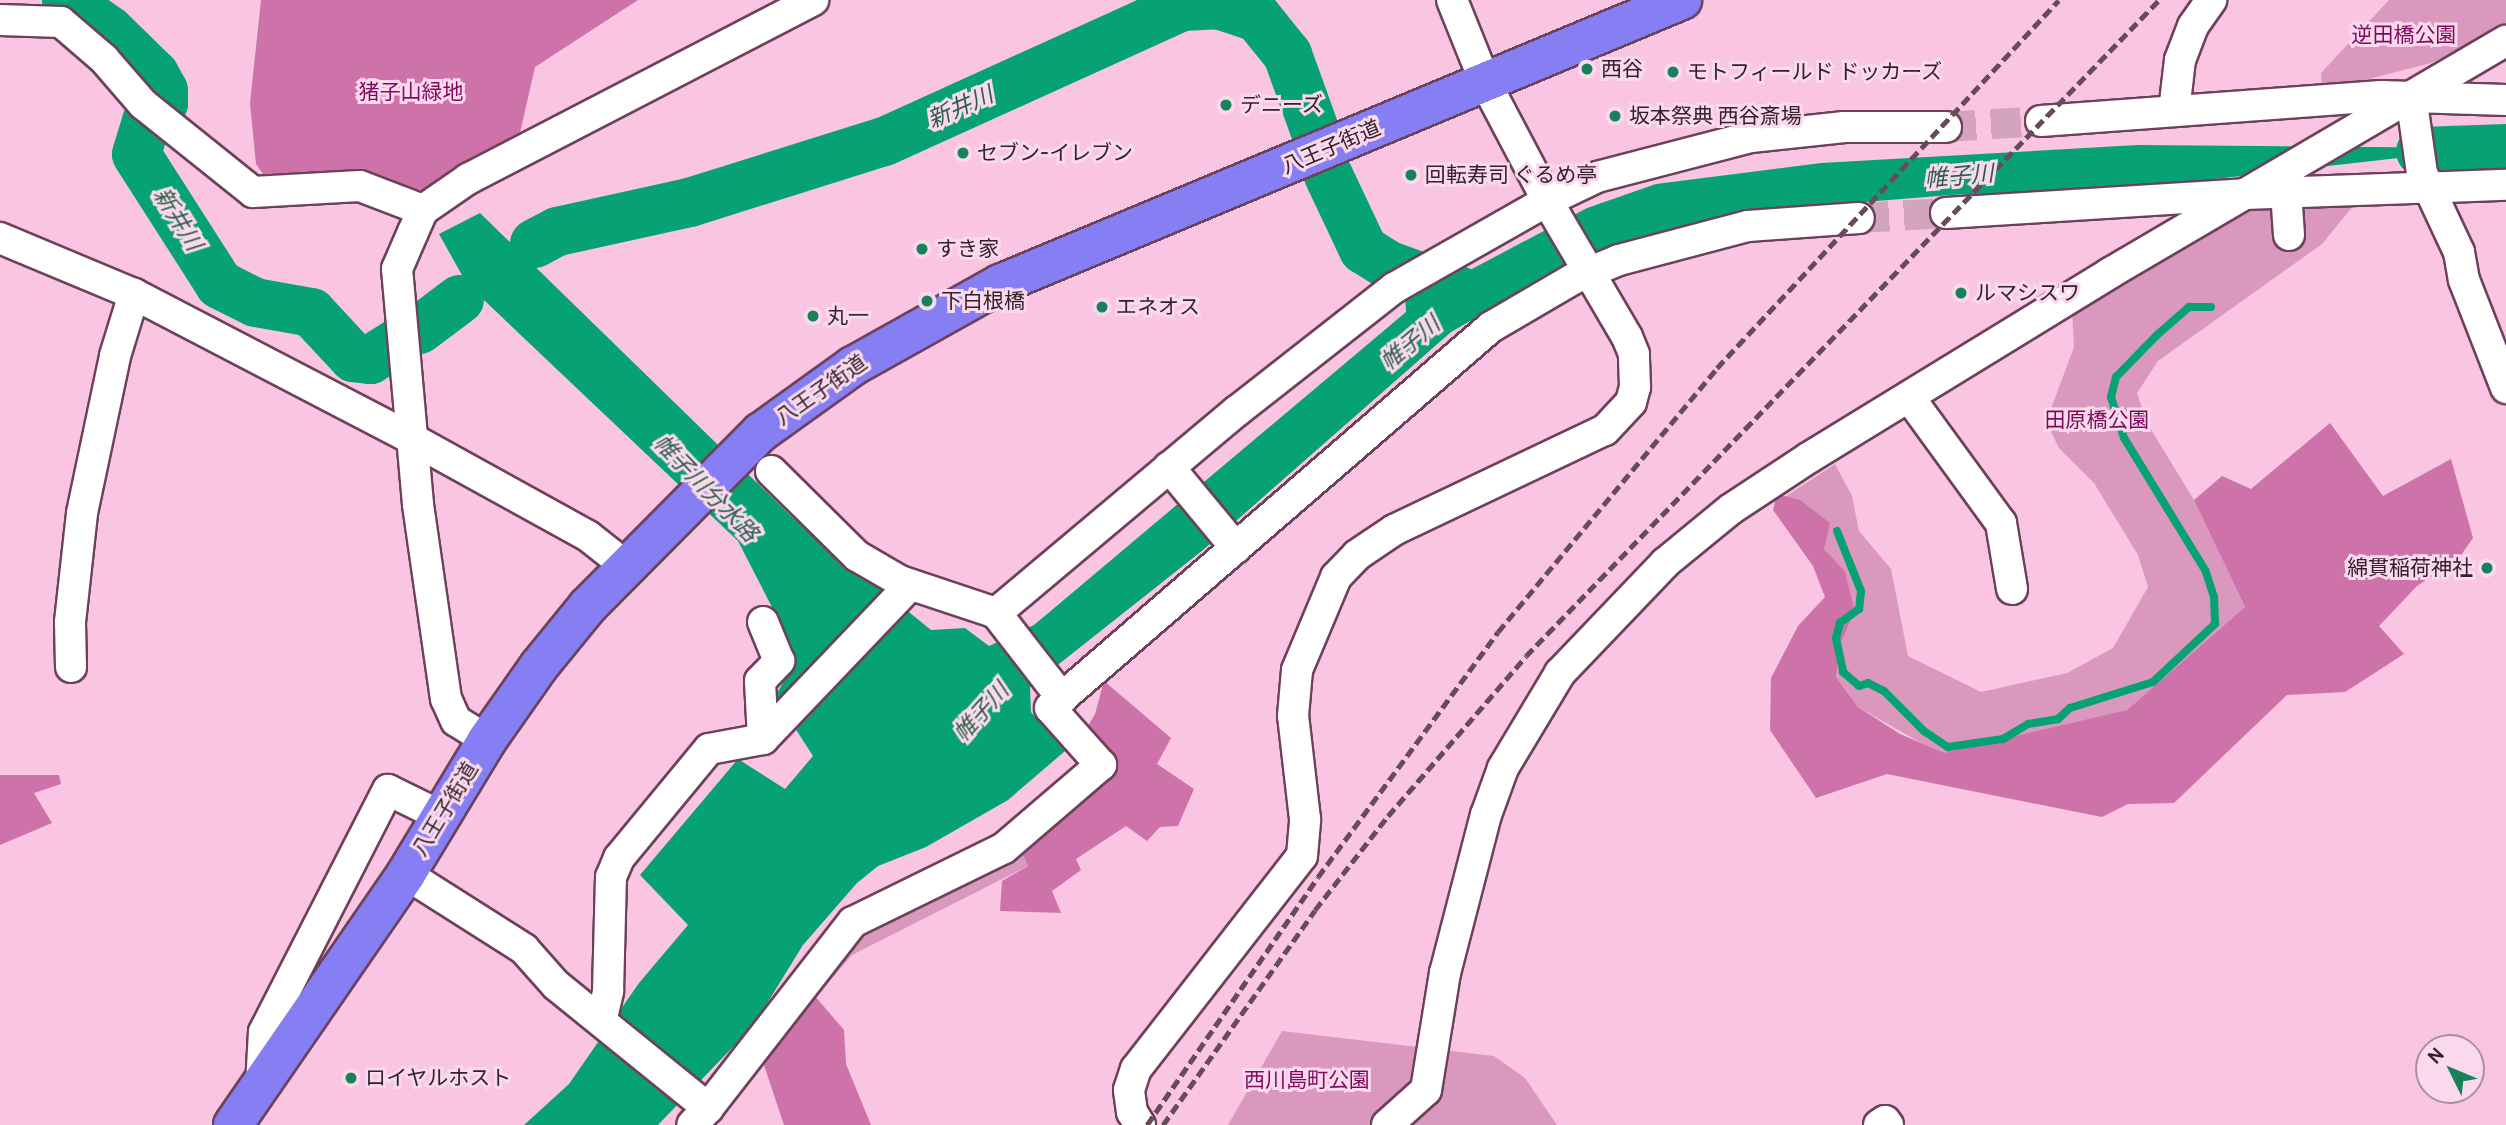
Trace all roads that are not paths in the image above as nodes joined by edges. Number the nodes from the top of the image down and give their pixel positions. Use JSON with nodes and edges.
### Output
{"nodes":[{"id":1,"x":813,"y":0,"type":"edge"},
{"id":2,"x":1452,"y":0,"type":"edge"},
{"id":3,"x":1682,"y":0,"type":"edge"},
{"id":4,"x":2211,"y":0,"type":"edge"},
{"id":5,"x":0,"y":20,"type":"edge"},
{"id":6,"x":2506,"y":41,"type":"edge"},
{"id":7,"x":1485,"y":82,"type":"junction"},
{"id":8,"x":2506,"y":100,"type":"edge"},
{"id":9,"x":2414,"y":108,"type":"junction"},
{"id":10,"x":2174,"y":111,"type":"junction"},
{"id":11,"x":2041,"y":121,"type":"tunnel mouth"},
{"id":12,"x":1946,"y":127,"type":"tunnel mouth"},
{"id":13,"x":2424,"y":180,"type":"junction"},
{"id":14,"x":2506,"y":185,"type":"edge"},
{"id":15,"x":2263,"y":191,"type":"junction"},
{"id":16,"x":1550,"y":206,"type":"junction"},
{"id":17,"x":423,"y":210,"type":"junction"},
{"id":18,"x":1946,"y":213,"type":"tunnel mouth"},
{"id":19,"x":1859,"y":218,"type":"tunnel mouth"},
{"id":20,"x":2289,"y":235,"type":"dead end"},
{"id":21,"x":0,"y":238,"type":"edge"},
{"id":22,"x":1589,"y":269,"type":"junction"},
{"id":23,"x":134,"y":294,"type":"junction"},
{"id":24,"x":2506,"y":388,"type":"edge"},
{"id":25,"x":1909,"y":397,"type":"junction"},
{"id":26,"x":414,"y":440,"type":"junction"},
{"id":27,"x":771,"y":471,"type":"dead end"},
{"id":28,"x":1173,"y":472,"type":"junction"},
{"id":29,"x":1231,"y":543,"type":"junction"},
{"id":30,"x":626,"y":566,"type":"junction"},
{"id":31,"x":2012,"y":589,"type":"dead end"},
{"id":32,"x":906,"y":590,"type":"junction"},
{"id":33,"x":998,"y":616,"type":"junction"},
{"id":34,"x":763,"y":622,"type":"dead end"},
{"id":35,"x":71,"y":667,"type":"dead end"},
{"id":36,"x":1058,"y":693,"type":"junction"},
{"id":37,"x":770,"y":731,"type":"junction"},
{"id":38,"x":487,"y":740,"type":"junction"},
{"id":39,"x":441,"y":816,"type":"junction"},
{"id":40,"x":406,"y":874,"type":"junction"},
{"id":41,"x":605,"y":1020,"type":"junction"},
{"id":42,"x":261,"y":1086,"type":"junction"},
{"id":43,"x":700,"y":1112,"type":"edge"},
{"id":44,"x":1136,"y":1118,"type":"edge"},
{"id":45,"x":233,"y":1125,"type":"edge"},
{"id":46,"x":1387,"y":1125,"type":"edge"},
{"id":47,"x":1879,"y":1125,"type":"edge"},
{"id":48,"x":1888,"y":1125,"type":"edge"}],
"edges":[{"from":1,"to":17,"type":"street"},
{"from":2,"to":7,"type":"street"},
{"from":3,"to":7,"type":"highway","name":"八王子街道"},
{"from":4,"to":10,"type":"street"},
{"from":5,"to":17,"type":"street"},
{"from":6,"to":9,"type":"street"},
{"from":7,"to":16,"type":"street"},
{"from":7,"to":30,"type":"highway","name":"八王子街道"},
{"from":8,"to":9,"type":"street"},
{"from":9,"to":10,"type":"street"},
{"from":9,"to":13,"type":"street"},
{"from":9,"to":15,"type":"street"},
{"from":10,"to":11,"type":"street"},
{"from":12,"to":16,"type":"street"},
{"from":13,"to":14,"type":"street"},
{"from":13,"to":15,"type":"street"},
{"from":13,"to":24,"type":"street"},
{"from":15,"to":18,"type":"street"},
{"from":15,"to":20,"type":"street"},
{"from":15,"to":25,"type":"street"},
{"from":16,"to":22,"type":"street"},
{"from":16,"to":28,"type":"street"},
{"from":17,"to":26,"type":"street"},
{"from":19,"to":22,"type":"street"},
{"from":21,"to":23,"type":"street"},
{"from":22,"to":29,"type":"street"},
{"from":22,"to":44,"type":"street"},
{"from":23,"to":26,"type":"street"},
{"from":23,"to":35,"type":"street"},
{"from":25,"to":31,"type":"street"},
{"from":25,"to":46,"type":"street"},
{"from":26,"to":30,"type":"street"},
{"from":26,"to":38,"type":"street"},
{"from":27,"to":32,"type":"street"},
{"from":28,"to":29,"type":"street"},
{"from":28,"to":33,"type":"street"},
{"from":29,"to":36,"type":"street"},
{"from":30,"to":38,"type":"highway","name":"八王子街道"},
{"from":32,"to":33,"type":"street"},
{"from":32,"to":37,"type":"street"},
{"from":33,"to":36,"type":"street"},
{"from":34,"to":37,"type":"street"},
{"from":36,"to":43,"type":"street"},
{"from":37,"to":41,"type":"street"},
{"from":38,"to":39,"type":"highway","name":"八王子街道"},
{"from":39,"to":40,"type":"highway","name":"八王子街道"},
{"from":39,"to":42,"type":"street"},
{"from":40,"to":41,"type":"street"},
{"from":40,"to":42,"type":"highway","name":"八王子街道"},
{"from":41,"to":43,"type":"street"},
{"from":42,"to":45,"type":"highway","name":"八王子街道"},
{"from":47,"to":48,"type":"street"}]}
